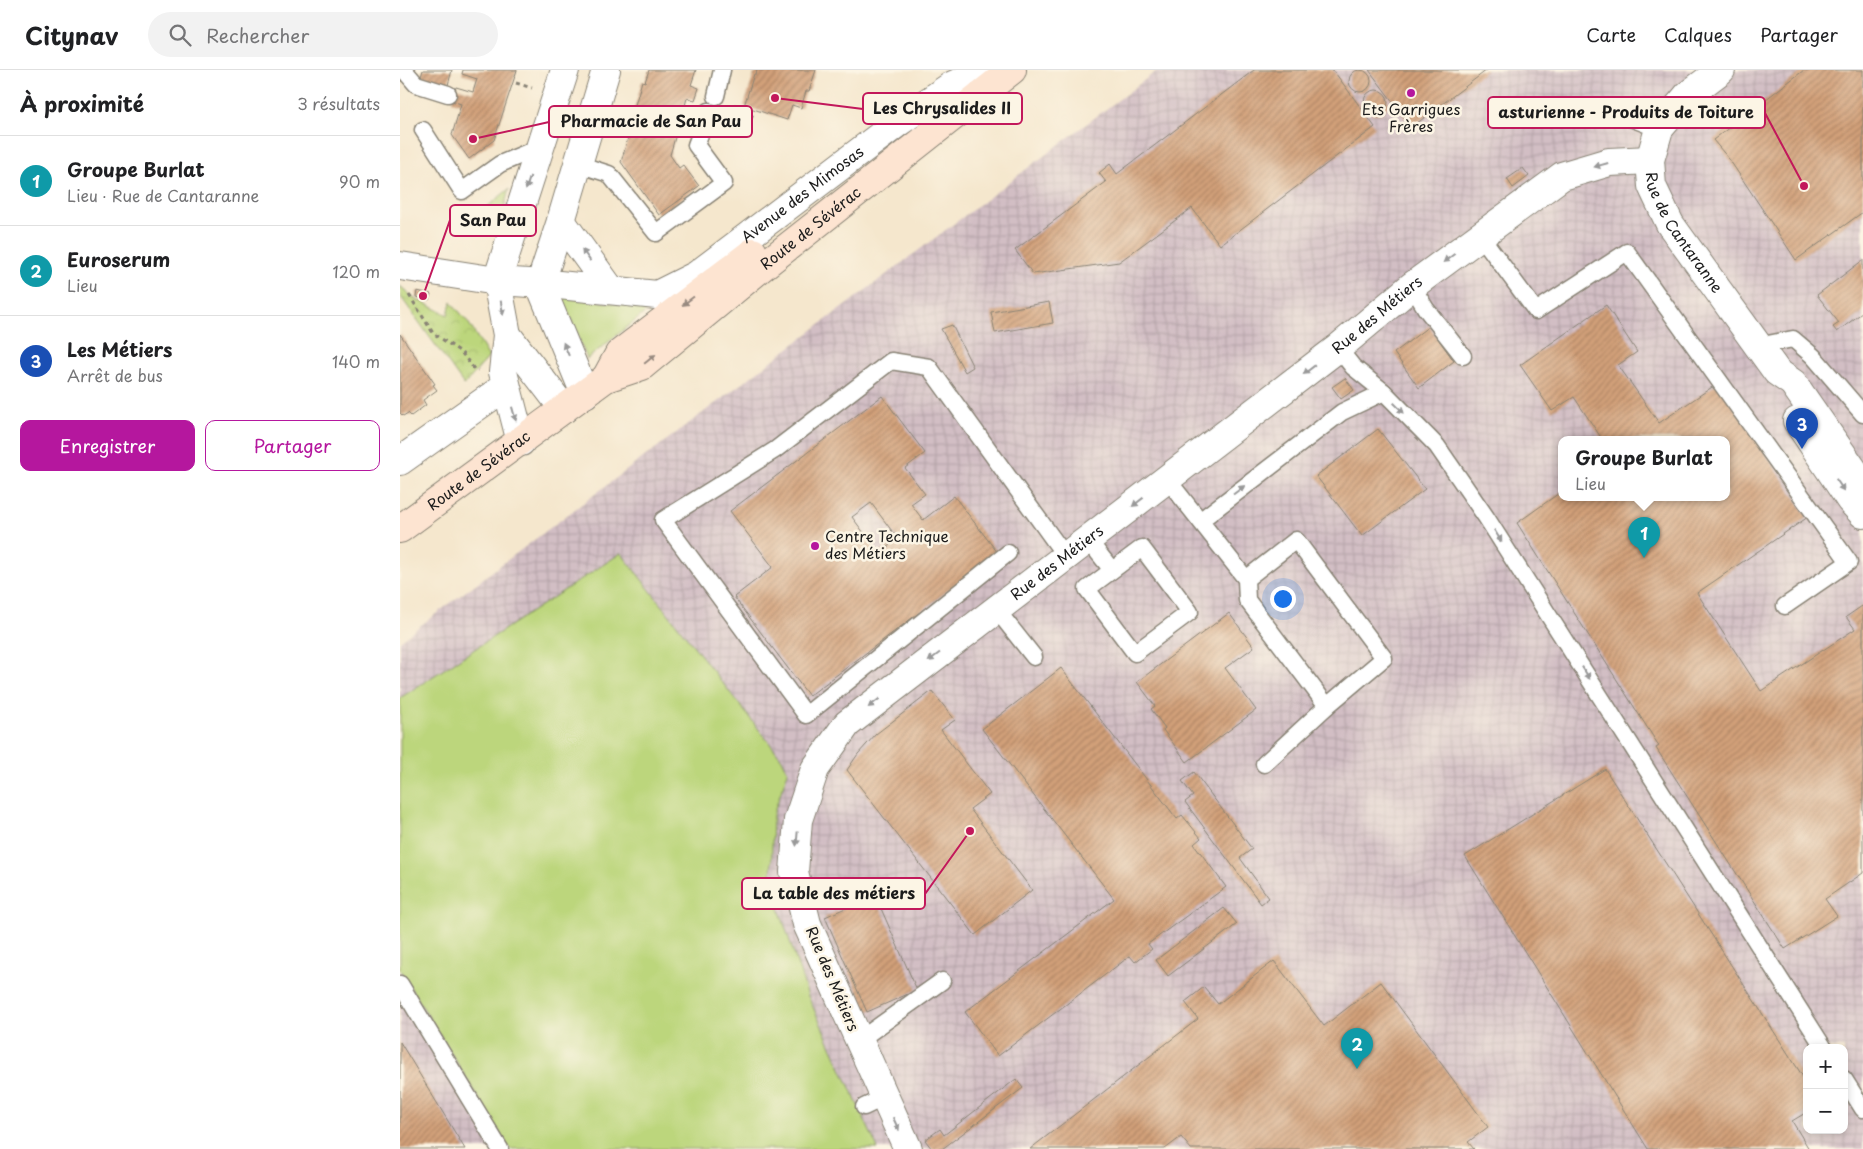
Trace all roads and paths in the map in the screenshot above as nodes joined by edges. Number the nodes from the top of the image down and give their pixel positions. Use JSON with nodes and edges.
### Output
{"nodes":[{"id":1,"x":404,"y":70,"type":"edge"},
{"id":2,"x":564,"y":70,"type":"edge"},
{"id":3,"x":606,"y":70,"type":"edge"},
{"id":4,"x":722,"y":70,"type":"edge"},
{"id":5,"x":986,"y":70,"type":"edge"},
{"id":6,"x":991,"y":70,"type":"edge"},
{"id":7,"x":1012,"y":70,"type":"edge"},
{"id":8,"x":1721,"y":70,"type":"edge"},
{"id":9,"x":516,"y":83,"type":"dead end"},
{"id":10,"x":533,"y":88,"type":"dead end"},
{"id":11,"x":448,"y":94,"type":"dead end"},
{"id":12,"x":712,"y":104,"type":"junction"},
{"id":13,"x":1612,"y":111,"type":"dead end"},
{"id":14,"x":1659,"y":129,"type":"junction"},
{"id":15,"x":423,"y":130,"type":"dead end"},
{"id":16,"x":540,"y":147,"type":"junction"},
{"id":17,"x":1650,"y":160,"type":"junction"},
{"id":18,"x":578,"y":164,"type":"junction"},
{"id":19,"x":561,"y":221,"type":"junction"},
{"id":20,"x":1480,"y":235,"type":"junction"},
{"id":21,"x":405,"y":277,"type":"edge"},
{"id":22,"x":497,"y":281,"type":"junction"},
{"id":23,"x":540,"y":285,"type":"junction"},
{"id":24,"x":1412,"y":286,"type":"junction"},
{"id":25,"x":611,"y":290,"type":"junction"},
{"id":26,"x":507,"y":336,"type":"junction"},
{"id":27,"x":1758,"y":346,"type":"junction"},
{"id":28,"x":1338,"y":348,"type":"junction"},
{"id":29,"x":1464,"y":356,"type":"dead end"},
{"id":30,"x":1777,"y":372,"type":"junction"},
{"id":31,"x":505,"y":379,"type":"junction"},
{"id":32,"x":1384,"y":392,"type":"junction"},
{"id":33,"x":585,"y":394,"type":"junction"},
{"id":34,"x":1863,"y":414,"type":"edge"},
{"id":35,"x":521,"y":442,"type":"junction"},
{"id":36,"x":400,"y":461,"type":"edge"},
{"id":37,"x":1168,"y":479,"type":"junction"},
{"id":38,"x":1863,"y":484,"type":"edge"},
{"id":39,"x":1863,"y":514,"type":"edge"},
{"id":40,"x":1200,"y":520,"type":"junction"},
{"id":41,"x":400,"y":529,"type":"edge"},
{"id":42,"x":1088,"y":540,"type":"junction"},
{"id":43,"x":1008,"y":554,"type":"dead end"},
{"id":44,"x":1066,"y":557,"type":"junction"},
{"id":45,"x":1112,"y":570,"type":"junction"},
{"id":46,"x":1246,"y":579,"type":"junction"},
{"id":47,"x":1785,"y":606,"type":"dead end"},
{"id":48,"x":996,"y":609,"type":"junction"},
{"id":49,"x":1034,"y":657,"type":"dead end"},
{"id":50,"x":1328,"y":706,"type":"junction"},
{"id":51,"x":1264,"y":764,"type":"dead end"},
{"id":52,"x":942,"y":982,"type":"dead end"},
{"id":53,"x":400,"y":984,"type":"edge"},
{"id":54,"x":858,"y":1041,"type":"junction"},
{"id":55,"x":1821,"y":1044,"type":"edge"},
{"id":56,"x":1848,"y":1085,"type":"edge"},
{"id":57,"x":1863,"y":1109,"type":"edge"},
{"id":58,"x":500,"y":1149,"type":"edge"},
{"id":59,"x":908,"y":1149,"type":"edge"}],
"edges":[{"from":1,"to":11,"type":"lane"},
{"from":2,"to":16,"type":"street"},
{"from":3,"to":18,"type":"street"},
{"from":4,"to":12,"type":"lane"},
{"from":5,"to":25,"type":"street","name":"Avenue des Mimosas"},
{"from":6,"to":33,"type":"main road","name":"Route de Sévérac","one_way":true},
{"from":33,"to":7,"type":"main road","name":"Route de Sévérac","one_way":true},
{"from":8,"to":14,"type":"street","name":"Rue de Cantaranne"},
{"from":9,"to":10,"type":"path"},
{"from":12,"to":12,"type":"path"},
{"from":12,"to":18,"type":"lane"},
{"from":13,"to":14,"type":"lane"},
{"from":14,"to":17,"type":"street","name":"Rue de Cantaranne"},
{"from":15,"to":16,"type":"lane"},
{"from":16,"to":22,"type":"street","one_way":true},
{"from":17,"to":20,"type":"street","name":"Rue des Métiers","one_way":true},
{"from":17,"to":27,"type":"street","name":"Rue de Cantaranne"},
{"from":18,"to":19,"type":"street"},
{"from":19,"to":23,"type":"street"},
{"from":25,"to":19,"type":"street","one_way":true},
{"from":20,"to":24,"type":"street","name":"Rue des Métiers","one_way":true},
{"from":20,"to":47,"type":"lane"},
{"from":21,"to":22,"type":"street","name":"Avenue des Mimosas"},
{"from":21,"to":31,"type":"path"},
{"from":22,"to":23,"type":"street","name":"Avenue des Mimosas"},
{"from":22,"to":26,"type":"street","one_way":true},
{"from":23,"to":25,"type":"street","name":"Avenue des Mimosas"},
{"from":33,"to":23,"type":"street","one_way":true},
{"from":24,"to":28,"type":"street","name":"Rue des Métiers"},
{"from":24,"to":29,"type":"lane"},
{"from":26,"to":31,"type":"street"},
{"from":26,"to":33,"type":"street"},
{"from":27,"to":30,"type":"street","name":"Rue de Cantaranne"},
{"from":27,"to":34,"type":"lane"},
{"from":28,"to":32,"type":"lane"},
{"from":28,"to":37,"type":"street","name":"Rue des Métiers","one_way":true},
{"from":30,"to":38,"type":"street","name":"Rue de Cantaranne"},
{"from":30,"to":39,"type":"street","name":"Rue de Cantaranne","one_way":true},
{"from":31,"to":35,"type":"street","one_way":true},
{"from":31,"to":36,"type":"street"},
{"from":40,"to":32,"type":"lane","one_way":true},
{"from":32,"to":55,"type":"lane","one_way":true},
{"from":33,"to":35,"type":"main road","name":"Route de Sévérac"},
{"from":35,"to":41,"type":"main road","name":"Route de Sévérac"},
{"from":37,"to":40,"type":"lane"},
{"from":37,"to":42,"type":"street","name":"Rue des Métiers","one_way":true},
{"from":40,"to":46,"type":"lane"},
{"from":42,"to":44,"type":"street","name":"Rue des Métiers"},
{"from":42,"to":45,"type":"lane"},
{"from":43,"to":44,"type":"lane"},
{"from":44,"to":48,"type":"street","name":"Rue des Métiers"},
{"from":45,"to":45,"type":"lane"},
{"from":46,"to":50,"type":"lane"},
{"from":46,"to":50,"type":"lane"},
{"from":48,"to":49,"type":"lane"},
{"from":48,"to":54,"type":"street","name":"Rue des Métiers","one_way":true},
{"from":50,"to":51,"type":"lane"},
{"from":52,"to":54,"type":"lane"},
{"from":53,"to":58,"type":"lane"},
{"from":54,"to":59,"type":"street","name":"Rue des Métiers","one_way":true},
{"from":56,"to":57,"type":"lane"}]}
